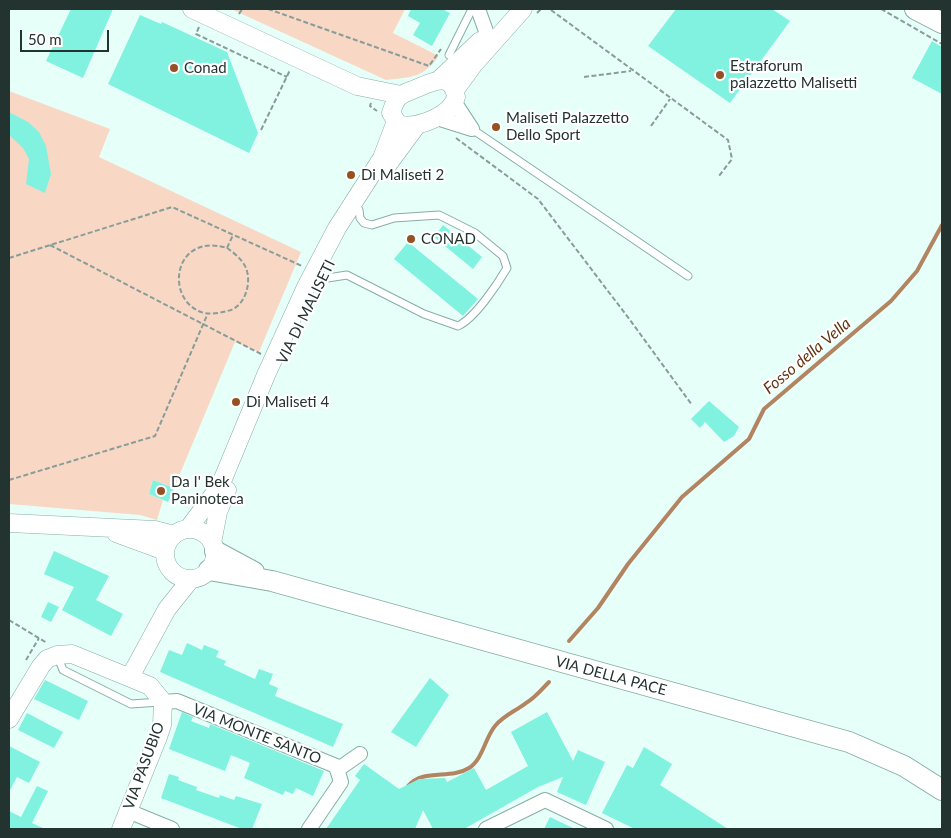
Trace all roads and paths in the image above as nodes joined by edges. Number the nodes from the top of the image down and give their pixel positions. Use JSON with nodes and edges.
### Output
{"nodes":[{"id":1,"x":268,"y":9,"type":"edge"},
{"id":2,"x":472,"y":9,"type":"edge"},
{"id":3,"x":478,"y":9,"type":"edge"},
{"id":4,"x":881,"y":9,"type":"edge"},
{"id":5,"x":915,"y":9,"type":"edge"},
{"id":6,"x":551,"y":10,"type":"edge"},
{"id":7,"x":197,"y":11,"type":"edge"},
{"id":8,"x":519,"y":12,"type":"edge"},
{"id":9,"x":942,"y":23,"type":"edge"},
{"id":10,"x":487,"y":34,"type":"junction"},
{"id":11,"x":942,"y":44,"type":"edge"},
{"id":12,"x":453,"y":46,"type":"junction"},
{"id":13,"x":449,"y":55,"type":"dead end"},
{"id":14,"x":633,"y":71,"type":"junction"},
{"id":15,"x":584,"y":77,"type":"dead end"},
{"id":16,"x":439,"y":80,"type":"junction"},
{"id":17,"x":357,"y":86,"type":"junction"},
{"id":18,"x":401,"y":95,"type":"junction"},
{"id":19,"x":455,"y":97,"type":"junction"},
{"id":20,"x":670,"y":99,"type":"junction"},
{"id":21,"x":393,"y":117,"type":"junction"},
{"id":22,"x":434,"y":117,"type":"junction"},
{"id":23,"x":417,"y":125,"type":"junction"},
{"id":24,"x":651,"y":126,"type":"dead end"},
{"id":25,"x":472,"y":129,"type":"junction"},
{"id":26,"x":262,"y":130,"type":"dead end"},
{"id":27,"x":453,"y":136,"type":"dead end"},
{"id":28,"x":720,"y":176,"type":"dead end"},
{"id":29,"x":359,"y":210,"type":"junction"},
{"id":30,"x":233,"y":234,"type":"junction"},
{"id":31,"x":50,"y":245,"type":"junction"},
{"id":32,"x":228,"y":248,"type":"junction"},
{"id":33,"x":9,"y":258,"type":"edge"},
{"id":34,"x":304,"y":267,"type":"dead end"},
{"id":35,"x":688,"y":276,"type":"dead end"},
{"id":36,"x":320,"y":279,"type":"junction"},
{"id":37,"x":208,"y":313,"type":"junction"},
{"id":38,"x":203,"y":324,"type":"junction"},
{"id":39,"x":266,"y":357,"type":"dead end"},
{"id":40,"x":692,"y":406,"type":"dead end"},
{"id":41,"x":9,"y":480,"type":"edge"},
{"id":42,"x":211,"y":511,"type":"junction"},
{"id":43,"x":9,"y":523,"type":"edge"},
{"id":44,"x":97,"y":526,"type":"junction"},
{"id":45,"x":181,"y":532,"type":"junction"},
{"id":46,"x":214,"y":547,"type":"junction"},
{"id":47,"x":165,"y":551,"type":"junction"},
{"id":48,"x":173,"y":572,"type":"junction"},
{"id":49,"x":200,"y":575,"type":"junction"},
{"id":50,"x":272,"y":581,"type":"junction"},
{"id":51,"x":167,"y":609,"type":"junction"},
{"id":52,"x":9,"y":620,"type":"edge"},
{"id":53,"x":57,"y":655,"type":"junction"},
{"id":54,"x":130,"y":677,"type":"junction"},
{"id":55,"x":163,"y":702,"type":"junction"},
{"id":56,"x":9,"y":719,"type":"edge"},
{"id":57,"x":360,"y":754,"type":"dead end"},
{"id":58,"x":339,"y":776,"type":"junction"},
{"id":59,"x":942,"y":790,"type":"edge"},
{"id":60,"x":128,"y":811,"type":"junction"},
{"id":61,"x":582,"y":824,"type":"edge"},
{"id":62,"x":121,"y":829,"type":"edge"},
{"id":63,"x":172,"y":829,"type":"edge"},
{"id":64,"x":309,"y":829,"type":"edge"},
{"id":65,"x":486,"y":829,"type":"edge"},
{"id":66,"x":606,"y":829,"type":"edge"}],
"edges":[{"from":1,"to":12,"type":"path"},
{"from":2,"to":12,"type":"lane"},
{"from":3,"to":10,"type":"street"},
{"from":4,"to":11,"type":"path"},
{"from":5,"to":9,"type":"main road"},
{"from":6,"to":14,"type":"path"},
{"from":7,"to":17,"type":"street"},
{"from":7,"to":26,"type":"path"},
{"from":8,"to":10,"type":"street","name":"VIA DI MALISETI"},
{"from":8,"to":19,"type":"street","name":"VIA DI MALISETI"},
{"from":10,"to":16,"type":"street","name":"VIA DI MALISETI"},
{"from":12,"to":13,"type":"lane"},
{"from":14,"to":15,"type":"path"},
{"from":14,"to":20,"type":"path"},
{"from":16,"to":18,"type":"street","name":"VIA DI MALISETI"},
{"from":16,"to":19,"type":"street"},
{"from":17,"to":18,"type":"street"},
{"from":17,"to":21,"type":"street"},
{"from":18,"to":21,"type":"street","name":"VIA DI MALISETI"},
{"from":19,"to":22,"type":"street","name":"VIA DI MALISETI"},
{"from":19,"to":25,"type":"street"},
{"from":20,"to":24,"type":"path"},
{"from":20,"to":28,"type":"path"},
{"from":21,"to":23,"type":"street"},
{"from":21,"to":42,"type":"street","name":"VIA DI MALISETI"},
{"from":22,"to":23,"type":"street","name":"VIA DI MALISETI"},
{"from":22,"to":25,"type":"street"},
{"from":23,"to":29,"type":"street","name":"VIA DI MALISETI"},
{"from":25,"to":35,"type":"lane"},
{"from":27,"to":40,"type":"path"},
{"from":29,"to":36,"type":"street","name":"VIA DI MALISETI"},
{"from":29,"to":36,"type":"lane"},
{"from":30,"to":31,"type":"path"},
{"from":30,"to":32,"type":"path"},
{"from":30,"to":34,"type":"path"},
{"from":31,"to":33,"type":"path"},
{"from":31,"to":38,"type":"path"},
{"from":32,"to":37,"type":"path"},
{"from":32,"to":37,"type":"path"},
{"from":36,"to":42,"type":"street","name":"VIA DI MALISETI"},
{"from":37,"to":38,"type":"path"},
{"from":38,"to":39,"type":"path"},
{"from":38,"to":41,"type":"path"},
{"from":42,"to":45,"type":"street"},
{"from":42,"to":46,"type":"street"},
{"from":43,"to":44,"type":"street"},
{"from":44,"to":45,"type":"street"},
{"from":44,"to":47,"type":"street"},
{"from":45,"to":46,"type":"street"},
{"from":45,"to":47,"type":"street"},
{"from":46,"to":49,"type":"street"},
{"from":46,"to":50,"type":"main road"},
{"from":47,"to":48,"type":"street"},
{"from":48,"to":49,"type":"street"},
{"from":48,"to":51,"type":"street"},
{"from":49,"to":50,"type":"main road"},
{"from":49,"to":51,"type":"street"},
{"from":50,"to":59,"type":"main road","name":"VIA DELLA PACE"},
{"from":51,"to":54,"type":"street"},
{"from":52,"to":53,"type":"path"},
{"from":53,"to":54,"type":"street"},
{"from":53,"to":55,"type":"lane"},
{"from":53,"to":56,"type":"street"},
{"from":54,"to":55,"type":"street"},
{"from":55,"to":58,"type":"street","name":"VIA MONTE SANTO"},
{"from":55,"to":60,"type":"street","name":"VIA PASUBIO"},
{"from":57,"to":58,"type":"street"},
{"from":58,"to":64,"type":"street"},
{"from":60,"to":62,"type":"street","name":"VIA PASUBIO"},
{"from":60,"to":63,"type":"street"},
{"from":61,"to":65,"type":"street"},
{"from":61,"to":66,"type":"street"}]}
